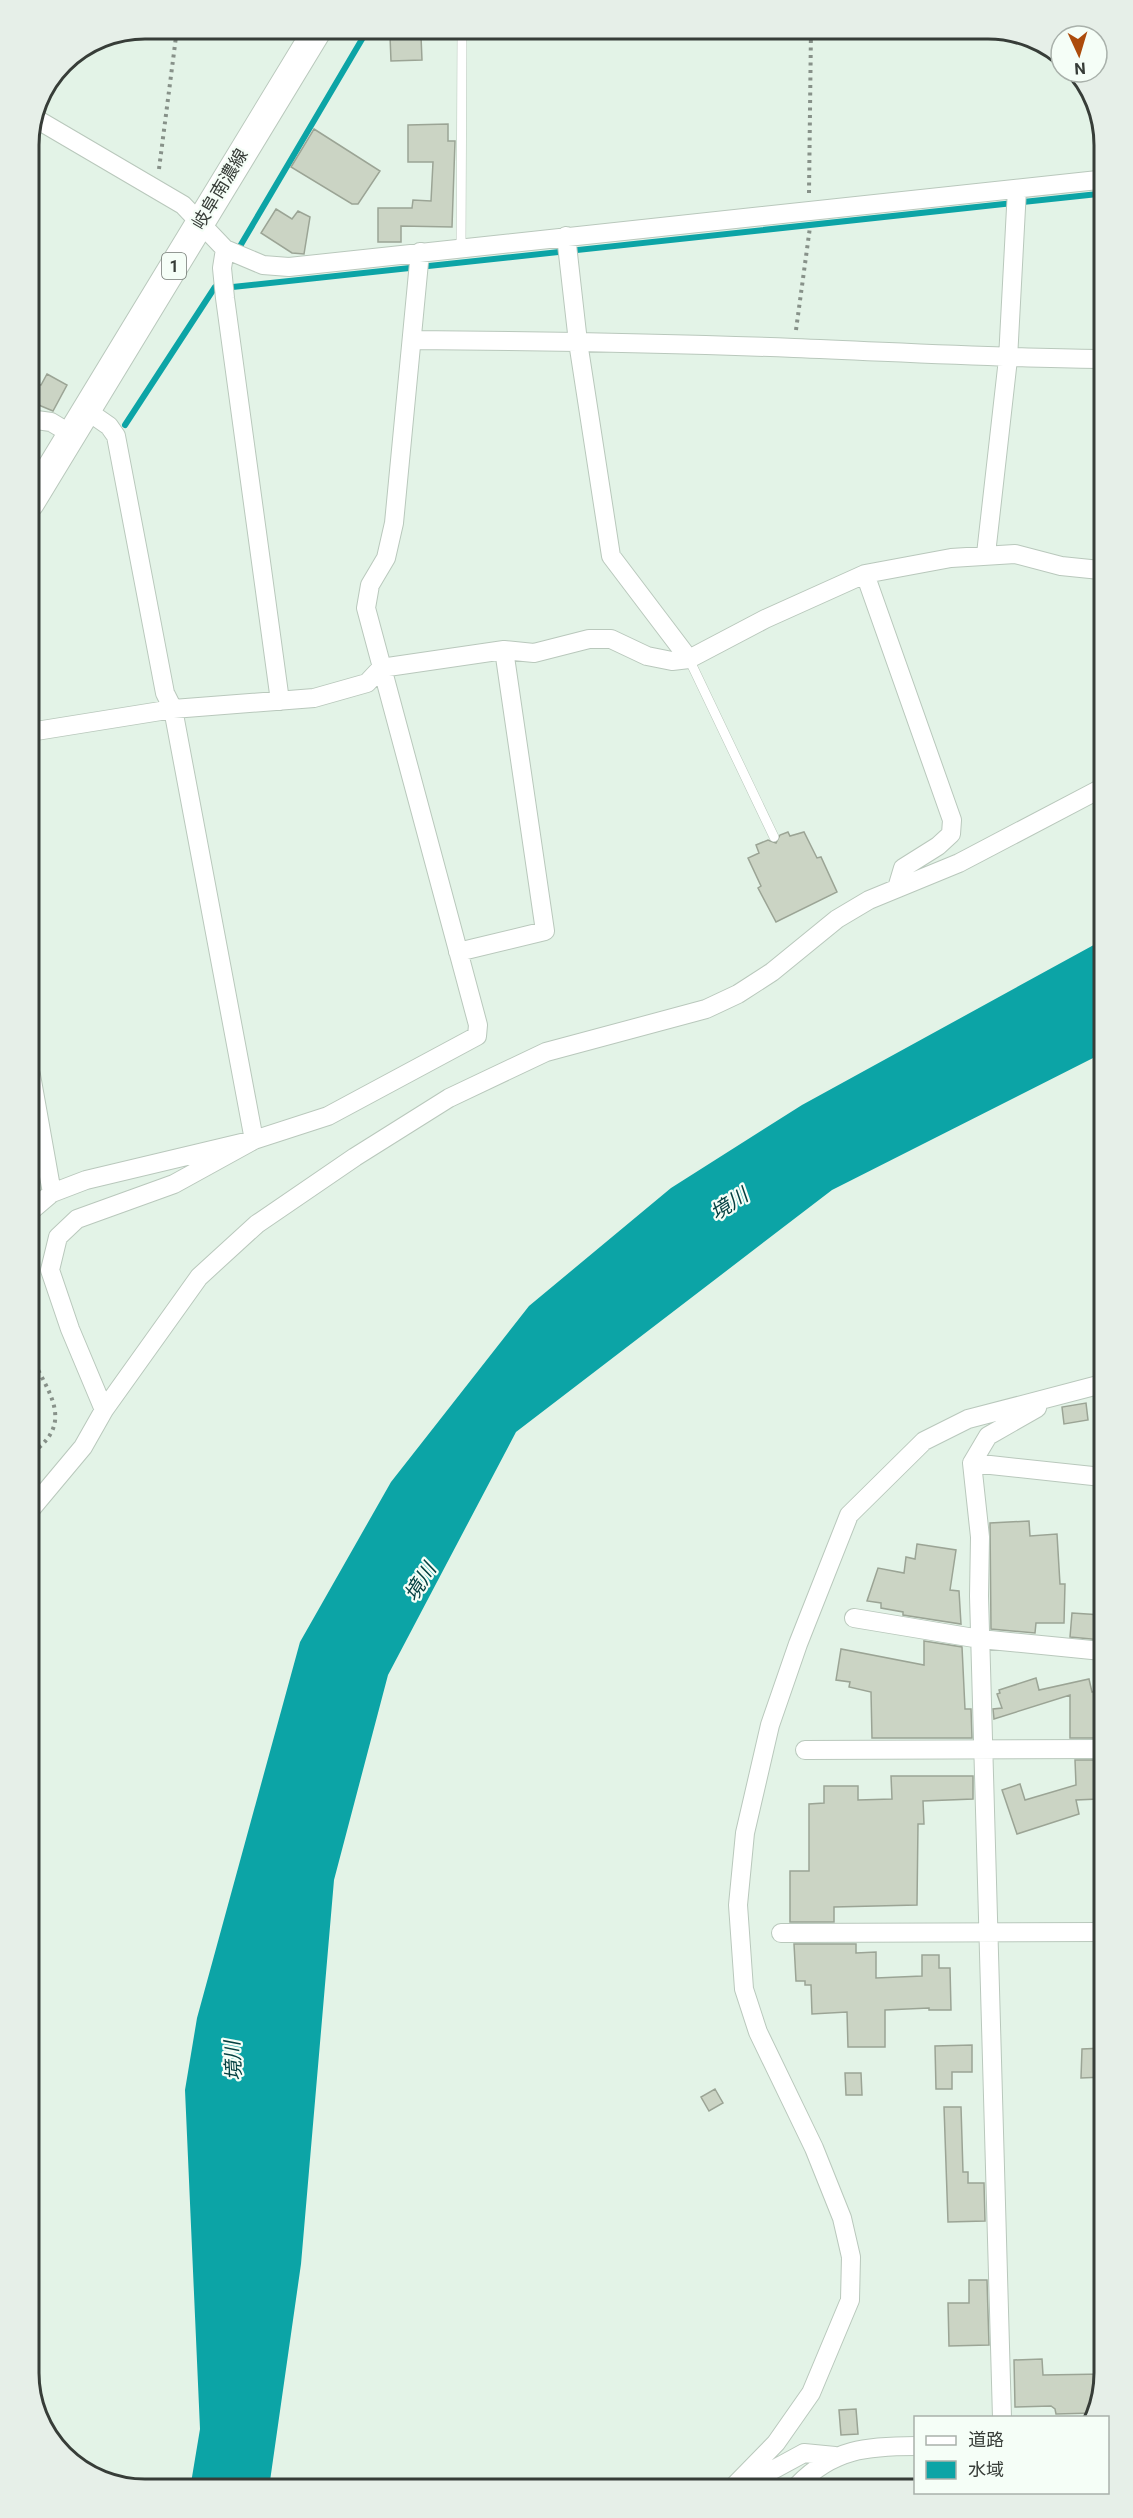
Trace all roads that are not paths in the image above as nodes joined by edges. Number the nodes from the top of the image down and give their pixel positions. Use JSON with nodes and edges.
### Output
{"nodes":[{"id":1,"x":311,"y":39,"type":"edge"},
{"id":2,"x":462,"y":39,"type":"edge"},
{"id":3,"x":42,"y":122,"type":"edge"},
{"id":4,"x":1094,"y":180,"type":"edge"},
{"id":5,"x":1017,"y":189,"type":"junction"},
{"id":6,"x":199,"y":225,"type":"junction"},
{"id":7,"x":566,"y":237,"type":"junction"},
{"id":8,"x":461,"y":248,"type":"junction"},
{"id":9,"x":225,"y":249,"type":"junction"},
{"id":10,"x":420,"y":252,"type":"junction"},
{"id":11,"x":412,"y":340,"type":"junction"},
{"id":12,"x":578,"y":342,"type":"junction"},
{"id":13,"x":1008,"y":358,"type":"junction"},
{"id":14,"x":1094,"y":359,"type":"edge"},
{"id":15,"x":86,"y":410,"type":"junction"},
{"id":16,"x":39,"y":420,"type":"edge"},
{"id":17,"x":71,"y":434,"type":"junction"},
{"id":18,"x":39,"y":488,"type":"edge"},
{"id":19,"x":986,"y":554,"type":"junction"},
{"id":20,"x":1094,"y":569,"type":"edge"},
{"id":21,"x":865,"y":574,"type":"junction"},
{"id":22,"x":504,"y":650,"type":"junction"},
{"id":23,"x":689,"y":659,"type":"junction"},
{"id":24,"x":381,"y":668,"type":"junction"},
{"id":25,"x":280,"y":701,"type":"junction"},
{"id":26,"x":173,"y":709,"type":"junction"},
{"id":27,"x":39,"y":731,"type":"edge"},
{"id":28,"x":1094,"y":792,"type":"edge"},
{"id":29,"x":774,"y":837,"type":"dead end"},
{"id":30,"x":897,"y":888,"type":"junction"},
{"id":31,"x":458,"y":952,"type":"junction"},
{"id":32,"x":39,"y":1120,"type":"edge"},
{"id":33,"x":254,"y":1140,"type":"junction"},
{"id":34,"x":52,"y":1193,"type":"junction"},
{"id":35,"x":39,"y":1204,"type":"edge"},
{"id":36,"x":1094,"y":1386,"type":"edge"},
{"id":37,"x":1057,"y":1397,"type":"junction"},
{"id":38,"x":104,"y":1410,"type":"junction"},
{"id":39,"x":972,"y":1463,"type":"junction"},
{"id":40,"x":1094,"y":1476,"type":"edge"},
{"id":41,"x":39,"y":1500,"type":"edge"},
{"id":42,"x":854,"y":1618,"type":"dead end"},
{"id":43,"x":980,"y":1639,"type":"junction"},
{"id":44,"x":1094,"y":1650,"type":"edge"},
{"id":45,"x":983,"y":1749,"type":"junction"},
{"id":46,"x":1094,"y":1749,"type":"edge"},
{"id":47,"x":805,"y":1750,"type":"dead end"},
{"id":48,"x":1094,"y":1932,"type":"edge"},
{"id":49,"x":781,"y":1933,"type":"dead end"},
{"id":50,"x":989,"y":1933,"type":"junction"},
{"id":51,"x":1002,"y":2416,"type":"edge"},
{"id":52,"x":914,"y":2446,"type":"edge"},
{"id":53,"x":835,"y":2456,"type":"junction"},
{"id":54,"x":741,"y":2479,"type":"edge"},
{"id":55,"x":756,"y":2479,"type":"edge"},
{"id":56,"x":804,"y":2479,"type":"edge"}],
"edges":[{"from":1,"to":6,"type":"main road","name":"岐阜南濃線","number":"1"},
{"from":2,"to":8,"type":"lane"},
{"from":3,"to":6,"type":"street"},
{"from":4,"to":5,"type":"street"},
{"from":5,"to":7,"type":"street"},
{"from":5,"to":13,"type":"street"},
{"from":6,"to":9,"type":"street"},
{"from":6,"to":15,"type":"main road","name":"岐阜南濃線","number":"1"},
{"from":7,"to":8,"type":"street"},
{"from":7,"to":12,"type":"street"},
{"from":8,"to":10,"type":"street"},
{"from":9,"to":10,"type":"street"},
{"from":9,"to":25,"type":"street"},
{"from":10,"to":11,"type":"street"},
{"from":11,"to":12,"type":"street"},
{"from":11,"to":24,"type":"street"},
{"from":12,"to":13,"type":"street"},
{"from":12,"to":23,"type":"street"},
{"from":13,"to":14,"type":"street"},
{"from":13,"to":19,"type":"street"},
{"from":15,"to":17,"type":"main road","name":"岐阜南濃線","number":"1"},
{"from":15,"to":26,"type":"street"},
{"from":16,"to":17,"type":"street"},
{"from":17,"to":18,"type":"main road","name":"岐阜南濃線","number":"1"},
{"from":19,"to":20,"type":"street"},
{"from":19,"to":21,"type":"street"},
{"from":21,"to":23,"type":"street"},
{"from":21,"to":30,"type":"street"},
{"from":22,"to":23,"type":"street"},
{"from":22,"to":24,"type":"street"},
{"from":22,"to":31,"type":"street"},
{"from":23,"to":29,"type":"lane"},
{"from":24,"to":25,"type":"street"},
{"from":24,"to":31,"type":"street"},
{"from":25,"to":26,"type":"street"},
{"from":26,"to":27,"type":"street"},
{"from":26,"to":33,"type":"street"},
{"from":28,"to":30,"type":"street"},
{"from":30,"to":38,"type":"street"},
{"from":31,"to":33,"type":"street"},
{"from":32,"to":34,"type":"street"},
{"from":33,"to":34,"type":"street"},
{"from":33,"to":38,"type":"street"},
{"from":34,"to":35,"type":"street"},
{"from":36,"to":37,"type":"street"},
{"from":37,"to":39,"type":"street"},
{"from":37,"to":54,"type":"street"},
{"from":38,"to":41,"type":"street"},
{"from":39,"to":40,"type":"street"},
{"from":39,"to":43,"type":"street"},
{"from":42,"to":43,"type":"street"},
{"from":43,"to":44,"type":"street"},
{"from":43,"to":45,"type":"street"},
{"from":45,"to":46,"type":"street"},
{"from":45,"to":47,"type":"street"},
{"from":45,"to":50,"type":"street"},
{"from":48,"to":50,"type":"street"},
{"from":49,"to":50,"type":"street"},
{"from":50,"to":51,"type":"street"},
{"from":52,"to":53,"type":"street"},
{"from":53,"to":55,"type":"street"},
{"from":53,"to":56,"type":"street"}]}
